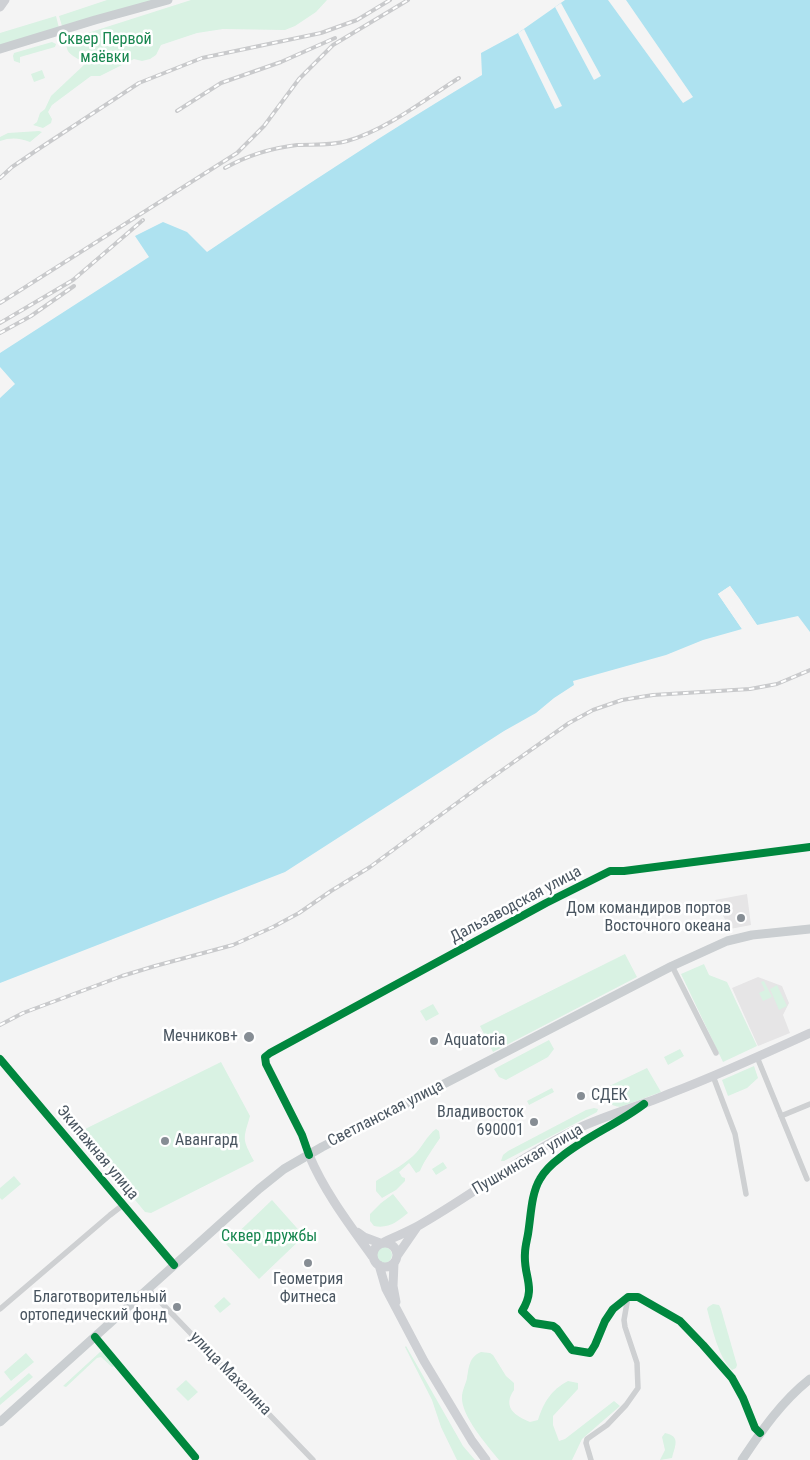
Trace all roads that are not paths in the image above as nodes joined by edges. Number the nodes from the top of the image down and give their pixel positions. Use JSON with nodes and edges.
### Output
{"nodes":[{"id":1,"x":5,"y":0,"type":"edge"},
{"id":2,"x":168,"y":0,"type":"edge"},
{"id":3,"x":0,"y":7,"type":"edge"},
{"id":4,"x":0,"y":49,"type":"edge"},
{"id":5,"x":810,"y":847,"type":"edge"},
{"id":6,"x":810,"y":929,"type":"edge"},
{"id":7,"x":672,"y":966,"type":"junction"},
{"id":8,"x":810,"y":1033,"type":"edge"},
{"id":9,"x":716,"y":1054,"type":"dead end"},
{"id":10,"x":757,"y":1057,"type":"junction"},
{"id":11,"x":0,"y":1059,"type":"edge"},
{"id":12,"x":713,"y":1076,"type":"junction"},
{"id":13,"x":644,"y":1104,"type":"junction"},
{"id":14,"x":810,"y":1104,"type":"edge"},
{"id":15,"x":781,"y":1116,"type":"junction"},
{"id":16,"x":309,"y":1155,"type":"junction"},
{"id":17,"x":807,"y":1179,"type":"dead end"},
{"id":18,"x":746,"y":1194,"type":"dead end"},
{"id":19,"x":123,"y":1205,"type":"junction"},
{"id":20,"x":417,"y":1226,"type":"junction"},
{"id":21,"x":353,"y":1229,"type":"junction"},
{"id":22,"x":382,"y":1243,"type":"junction"},
{"id":23,"x":372,"y":1256,"type":"junction"},
{"id":24,"x":395,"y":1260,"type":"junction"},
{"id":25,"x":174,"y":1265,"type":"junction"},
{"id":26,"x":379,"y":1266,"type":"junction"},
{"id":27,"x":148,"y":1289,"type":"junction"},
{"id":28,"x":628,"y":1297,"type":"junction"},
{"id":29,"x":0,"y":1309,"type":"edge"},
{"id":30,"x":397,"y":1310,"type":"junction"},
{"id":31,"x":94,"y":1337,"type":"junction"},
{"id":32,"x":810,"y":1379,"type":"edge"},
{"id":33,"x":0,"y":1422,"type":"edge"},
{"id":34,"x":760,"y":1433,"type":"junction"},
{"id":35,"x":195,"y":1457,"type":"dead end"},
{"id":36,"x":313,"y":1460,"type":"edge"},
{"id":37,"x":486,"y":1460,"type":"edge"},
{"id":38,"x":590,"y":1460,"type":"edge"},
{"id":39,"x":742,"y":1460,"type":"edge"}],
"edges":[{"from":1,"to":3,"type":"main road"},
{"from":2,"to":4,"type":"main road"},
{"from":5,"to":16,"type":"street","name":"Дальзаводская улица"},
{"from":6,"to":7,"type":"main road","name":"Светланская улица"},
{"from":7,"to":9,"type":"street"},
{"from":7,"to":16,"type":"main road","name":"Светланская улица"},
{"from":8,"to":10,"type":"main road","name":"Пушкинская улица"},
{"from":10,"to":12,"type":"main road","name":"Пушкинская улица"},
{"from":10,"to":15,"type":"street"},
{"from":11,"to":19,"type":"street","name":"Экипажная улица"},
{"from":12,"to":13,"type":"main road","name":"Пушкинская улица"},
{"from":12,"to":18,"type":"street"},
{"from":13,"to":20,"type":"main road","name":"Пушкинская улица"},
{"from":13,"to":28,"type":"street"},
{"from":14,"to":15,"type":"street"},
{"from":15,"to":17,"type":"street"},
{"from":16,"to":21,"type":"main road"},
{"from":16,"to":25,"type":"main road","name":"Светланская улица"},
{"from":19,"to":25,"type":"street","name":"Экипажная улица"},
{"from":19,"to":29,"type":"street","name":"Экипажная улица"},
{"from":20,"to":22,"type":"main road","name":"Пушкинская улица"},
{"from":20,"to":24,"type":"main road","name":"Пушкинская улица"},
{"from":21,"to":22,"type":"main road"},
{"from":21,"to":23,"type":"main road"},
{"from":22,"to":23,"type":"main road"},
{"from":22,"to":24,"type":"main road"},
{"from":23,"to":26,"type":"main road"},
{"from":24,"to":26,"type":"main road"},
{"from":24,"to":30,"type":"main road"},
{"from":25,"to":27,"type":"main road","name":"Светланская улица"},
{"from":26,"to":30,"type":"main road"},
{"from":27,"to":31,"type":"main road","name":"Светланская улица"},
{"from":27,"to":36,"type":"street","name":"улица Махалина"},
{"from":28,"to":34,"type":"street"},
{"from":28,"to":38,"type":"street"},
{"from":30,"to":37,"type":"main road"},
{"from":31,"to":33,"type":"main road","name":"Светланская улица"},
{"from":31,"to":35,"type":"street"},
{"from":32,"to":34,"type":"main road"},
{"from":34,"to":39,"type":"main road"}]}
